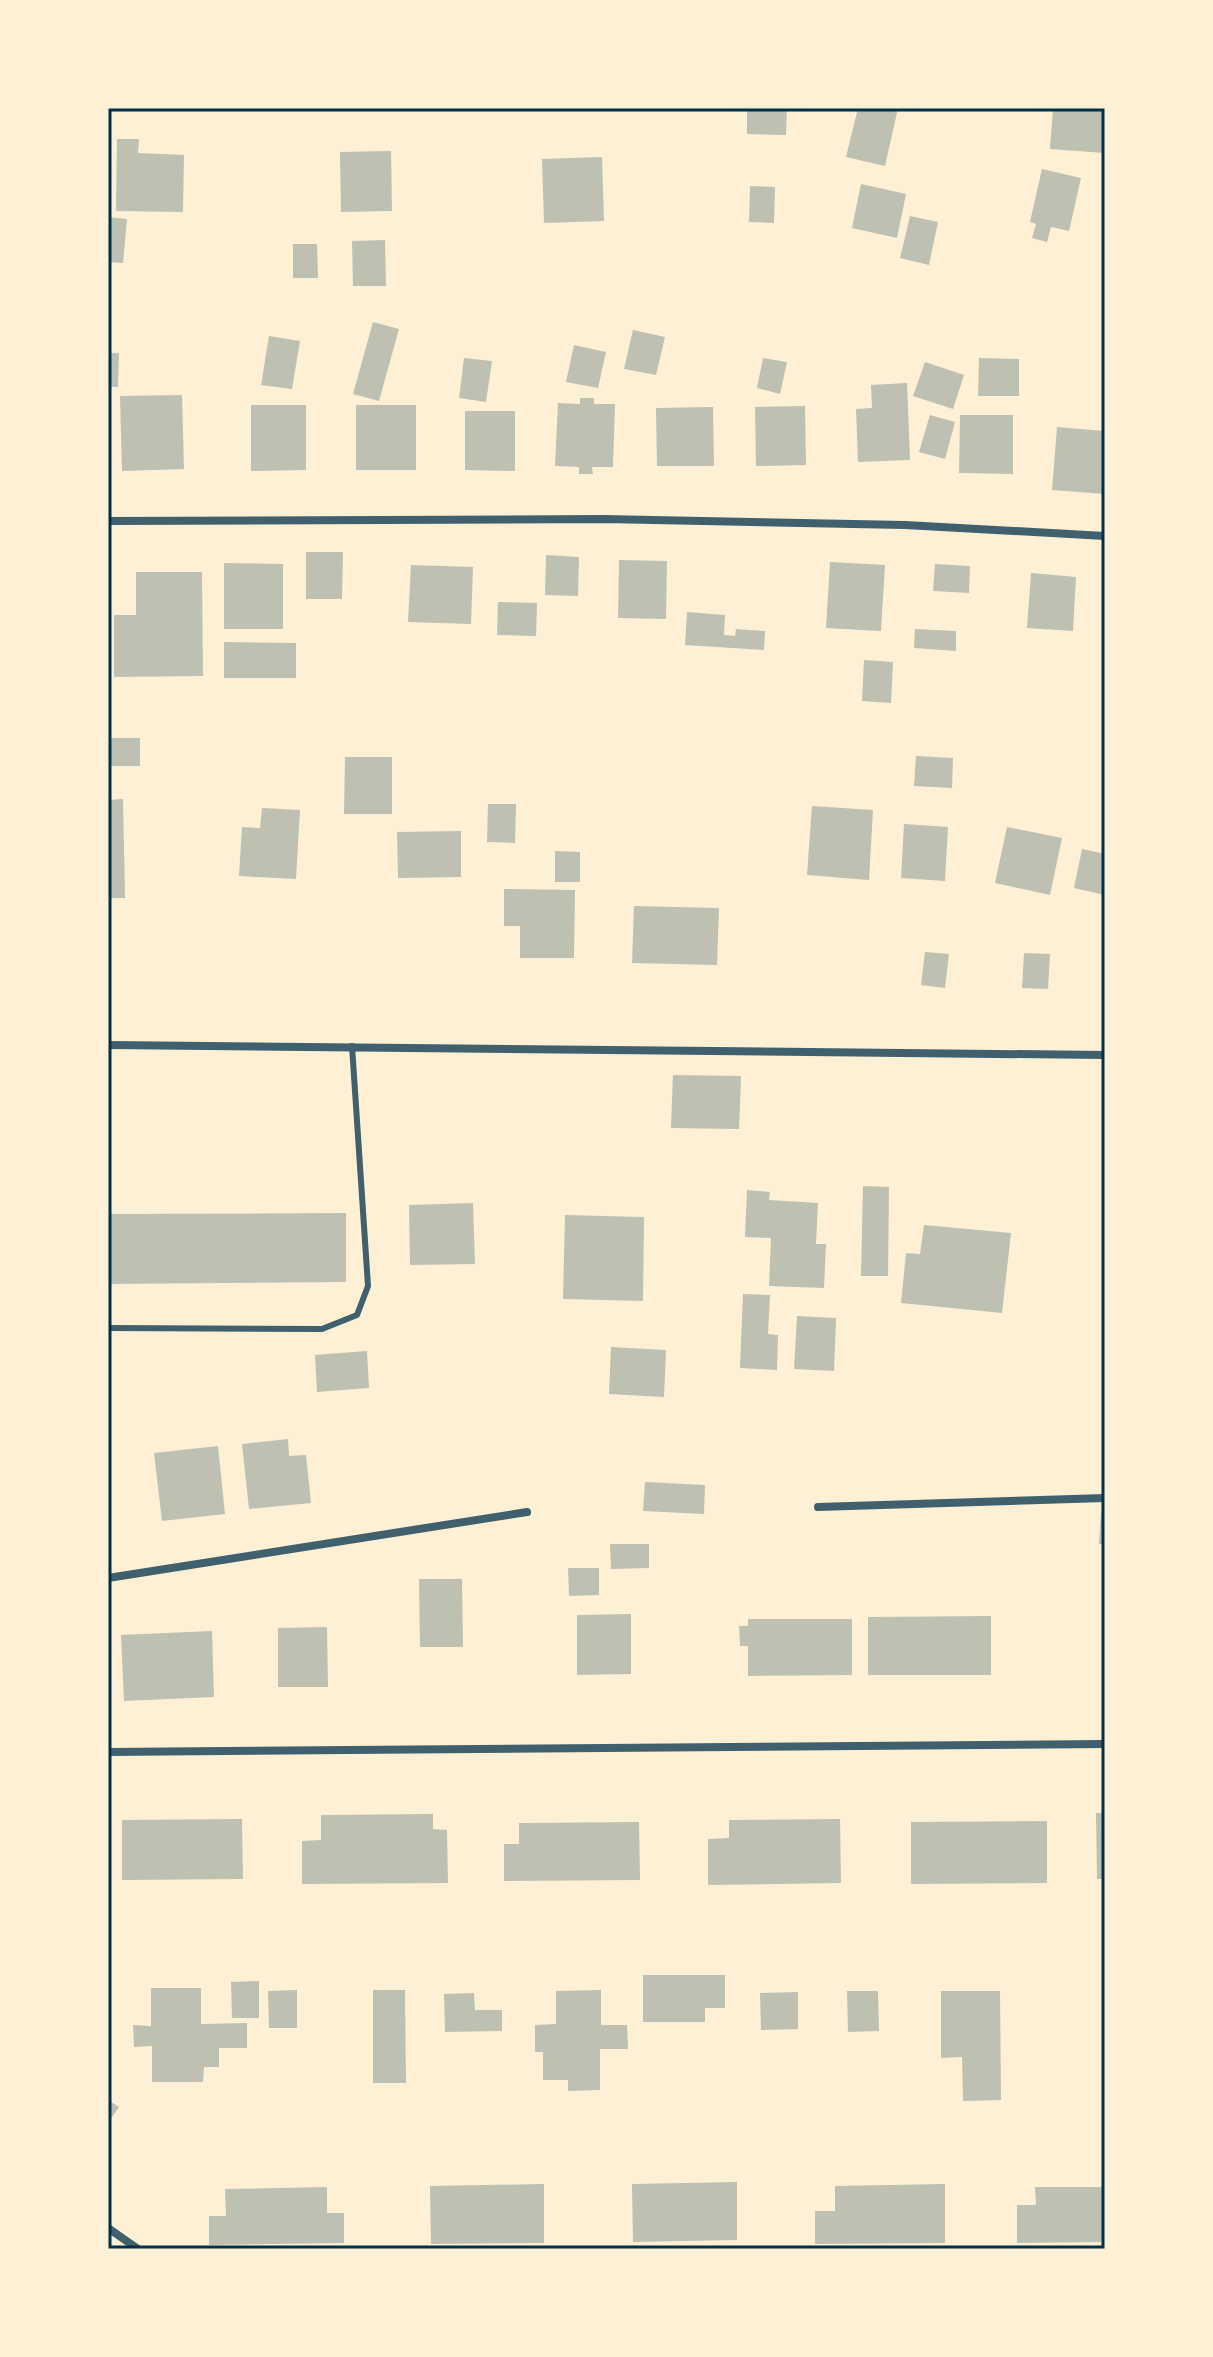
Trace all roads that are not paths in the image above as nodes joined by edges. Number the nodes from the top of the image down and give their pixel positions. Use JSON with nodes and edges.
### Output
{"nodes":[{"id":1,"x":108,"y":521,"type":"edge"},
{"id":2,"x":1105,"y":536,"type":"edge"},
{"id":3,"x":108,"y":1045,"type":"edge"},
{"id":4,"x":352,"y":1046,"type":"junction"},
{"id":5,"x":1105,"y":1055,"type":"edge"},
{"id":6,"x":108,"y":1328,"type":"edge"},
{"id":7,"x":1105,"y":1498,"type":"edge"},
{"id":8,"x":818,"y":1507,"type":"dead end"},
{"id":9,"x":527,"y":1512,"type":"dead end"},
{"id":10,"x":108,"y":1578,"type":"edge"},
{"id":11,"x":1105,"y":1744,"type":"edge"},
{"id":12,"x":108,"y":1752,"type":"edge"},
{"id":13,"x":108,"y":2228,"type":"edge"},
{"id":14,"x":138,"y":2249,"type":"edge"}],
"edges":[{"from":1,"to":2,"type":"street"},
{"from":3,"to":4,"type":"street"},
{"from":4,"to":5,"type":"street"},
{"from":4,"to":6,"type":"lane"},
{"from":7,"to":8,"type":"street"},
{"from":9,"to":10,"type":"street"},
{"from":11,"to":12,"type":"street"},
{"from":13,"to":14,"type":"street"}]}
